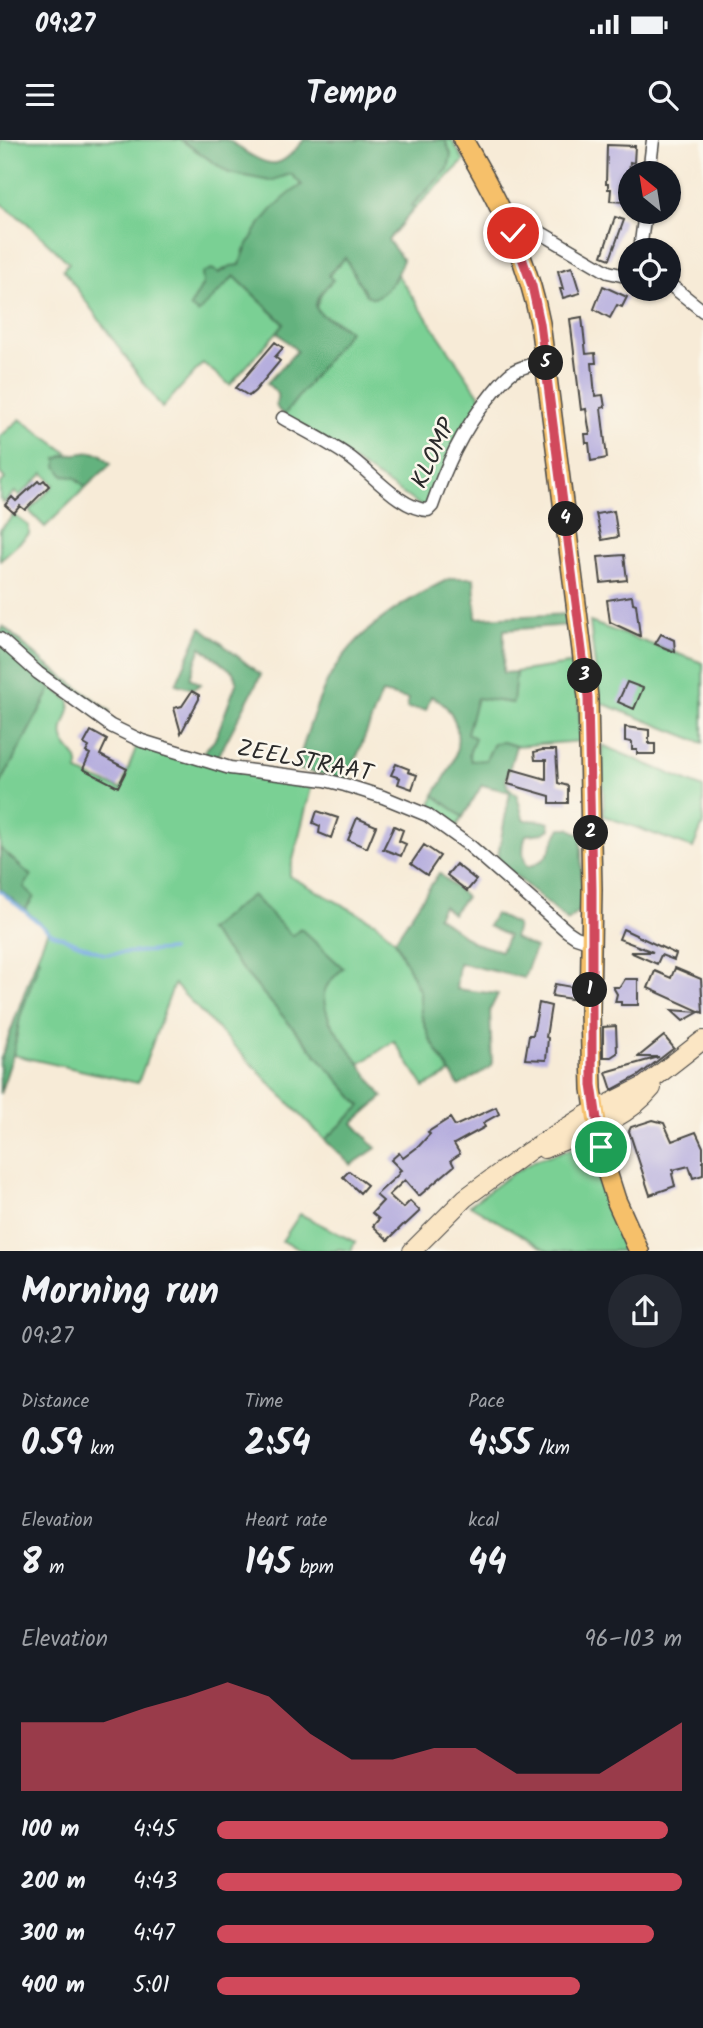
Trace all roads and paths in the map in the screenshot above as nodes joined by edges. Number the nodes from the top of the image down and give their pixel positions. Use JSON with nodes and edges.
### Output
{"nodes":[{"id":1,"x":463,"y":140,"type":"edge"},
{"id":2,"x":653,"y":140,"type":"edge"},
{"id":3,"x":650,"y":161,"type":"edge"},
{"id":4,"x":513,"y":233,"type":"junction"},
{"id":5,"x":618,"y":274,"type":"edge"},
{"id":6,"x":681,"y":293,"type":"edge"},
{"id":7,"x":703,"y":311,"type":"edge"},
{"id":8,"x":545,"y":360,"type":"junction"},
{"id":9,"x":283,"y":418,"type":"dead end"},
{"id":10,"x":0,"y":639,"type":"edge"},
{"id":11,"x":591,"y":942,"type":"junction"},
{"id":12,"x":703,"y":1040,"type":"edge"},
{"id":13,"x":597,"y":1119,"type":"junction"},
{"id":14,"x":412,"y":1251,"type":"edge"},
{"id":15,"x":639,"y":1251,"type":"edge"}],
"edges":[{"from":1,"to":4,"type":"main road"},
{"from":2,"to":3,"type":"street"},
{"from":4,"to":5,"type":"street"},
{"from":4,"to":8,"type":"main road"},
{"from":6,"to":7,"type":"street"},
{"from":8,"to":9,"type":"street","name":"KLOMP"},
{"from":8,"to":11,"type":"main road"},
{"from":10,"to":11,"type":"street","name":"ZEELSTRAAT"},
{"from":11,"to":13,"type":"main road"},
{"from":12,"to":13,"type":"main road"},
{"from":13,"to":14,"type":"main road"},
{"from":13,"to":15,"type":"main road"}]}
